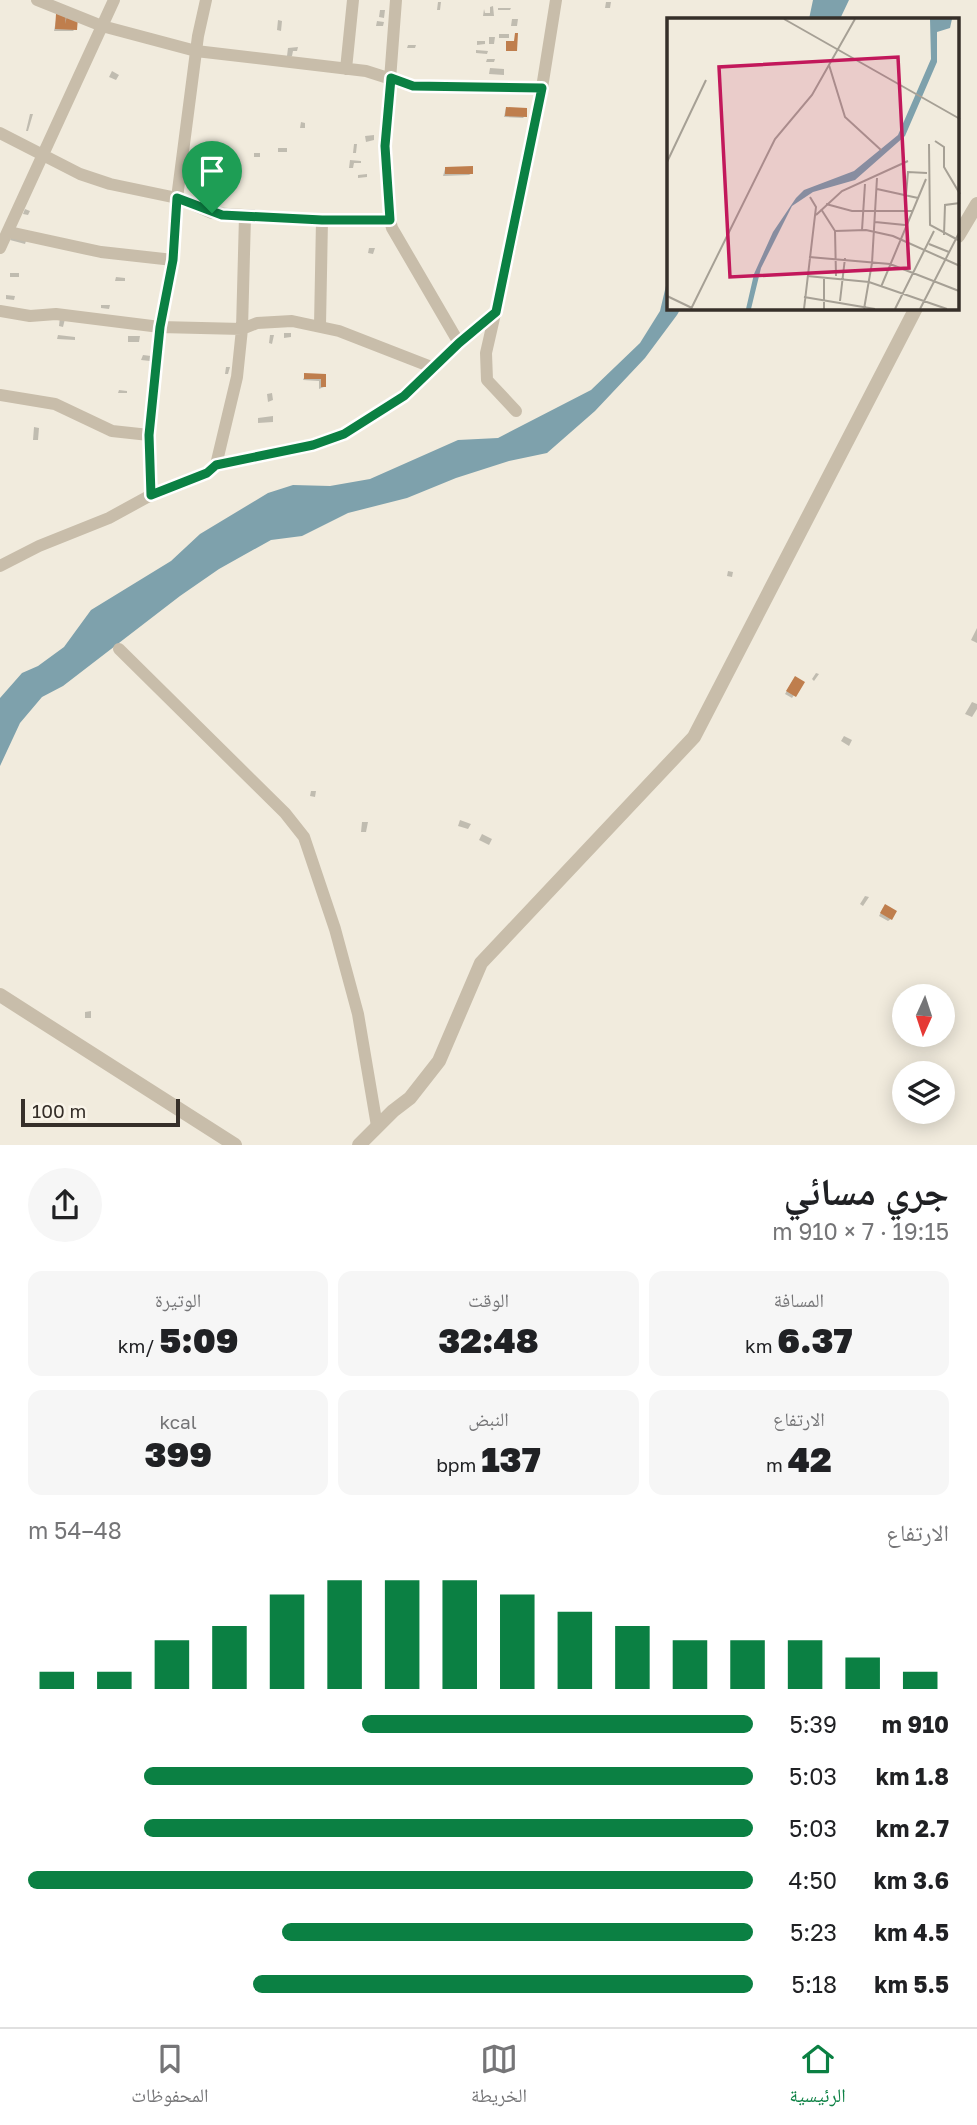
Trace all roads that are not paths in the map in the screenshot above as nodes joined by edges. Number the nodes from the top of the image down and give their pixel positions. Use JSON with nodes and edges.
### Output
{"nodes":[{"id":1,"x":37,"y":0,"type":"edge"},
{"id":2,"x":114,"y":0,"type":"edge"},
{"id":3,"x":206,"y":0,"type":"edge"},
{"id":4,"x":353,"y":0,"type":"edge"},
{"id":5,"x":396,"y":0,"type":"edge"},
{"id":6,"x":556,"y":0,"type":"edge"},
{"id":7,"x":102,"y":26,"type":"junction"},
{"id":8,"x":196,"y":51,"type":"junction"},
{"id":9,"x":346,"y":69,"type":"junction"},
{"id":10,"x":391,"y":78,"type":"junction"},
{"id":11,"x":542,"y":88,"type":"junction"},
{"id":12,"x":0,"y":132,"type":"edge"},
{"id":13,"x":42,"y":155,"type":"junction"},
{"id":14,"x":177,"y":198,"type":"junction"},
{"id":15,"x":977,"y":204,"type":"edge"},
{"id":16,"x":245,"y":216,"type":"junction"},
{"id":17,"x":322,"y":220,"type":"junction"},
{"id":18,"x":390,"y":220,"type":"junction"},
{"id":19,"x":9,"y":232,"type":"junction"},
{"id":20,"x":960,"y":233,"type":"edge"},
{"id":21,"x":0,"y":248,"type":"edge"},
{"id":22,"x":173,"y":260,"type":"junction"},
{"id":23,"x":915,"y":310,"type":"edge"},
{"id":24,"x":0,"y":311,"type":"edge"},
{"id":25,"x":496,"y":312,"type":"junction"},
{"id":26,"x":320,"y":326,"type":"junction"},
{"id":27,"x":160,"y":327,"type":"junction"},
{"id":28,"x":242,"y":329,"type":"junction"},
{"id":29,"x":459,"y":343,"type":"junction"},
{"id":30,"x":434,"y":368,"type":"junction"},
{"id":31,"x":0,"y":395,"type":"edge"},
{"id":32,"x":516,"y":411,"type":"dead end"},
{"id":33,"x":149,"y":435,"type":"junction"},
{"id":34,"x":216,"y":465,"type":"junction"},
{"id":35,"x":151,"y":495,"type":"junction"},
{"id":36,"x":0,"y":566,"type":"edge"},
{"id":37,"x":120,"y":649,"type":"dead end"},
{"id":38,"x":0,"y":995,"type":"edge"},
{"id":39,"x":377,"y":1126,"type":"junction"},
{"id":40,"x":231,"y":1142,"type":"edge"},
{"id":41,"x":359,"y":1145,"type":"edge"}],
"edges":[{"from":1,"to":7,"type":"street"},
{"from":2,"to":7,"type":"street"},
{"from":3,"to":8,"type":"street"},
{"from":4,"to":9,"type":"street"},
{"from":5,"to":10,"type":"street"},
{"from":6,"to":11,"type":"street"},
{"from":7,"to":8,"type":"street"},
{"from":7,"to":13,"type":"street"},
{"from":8,"to":9,"type":"street"},
{"from":8,"to":14,"type":"street"},
{"from":9,"to":10,"type":"street"},
{"from":10,"to":11,"type":"street"},
{"from":10,"to":18,"type":"street"},
{"from":11,"to":25,"type":"street"},
{"from":12,"to":13,"type":"street"},
{"from":13,"to":14,"type":"street"},
{"from":13,"to":19,"type":"street"},
{"from":14,"to":16,"type":"street"},
{"from":14,"to":22,"type":"street"},
{"from":15,"to":20,"type":"street"},
{"from":16,"to":17,"type":"street"},
{"from":16,"to":28,"type":"street"},
{"from":17,"to":18,"type":"street"},
{"from":17,"to":26,"type":"street"},
{"from":18,"to":29,"type":"street"},
{"from":19,"to":21,"type":"street"},
{"from":19,"to":22,"type":"street"},
{"from":22,"to":27,"type":"street"},
{"from":23,"to":39,"type":"street"},
{"from":24,"to":27,"type":"street"},
{"from":25,"to":29,"type":"street"},
{"from":25,"to":32,"type":"street"},
{"from":26,"to":28,"type":"street"},
{"from":26,"to":30,"type":"street"},
{"from":27,"to":28,"type":"street"},
{"from":27,"to":33,"type":"street"},
{"from":28,"to":34,"type":"street"},
{"from":29,"to":30,"type":"street"},
{"from":30,"to":34,"type":"street"},
{"from":31,"to":33,"type":"street"},
{"from":33,"to":35,"type":"street"},
{"from":34,"to":35,"type":"street"},
{"from":35,"to":36,"type":"street"},
{"from":37,"to":39,"type":"street"},
{"from":38,"to":40,"type":"street"},
{"from":39,"to":41,"type":"street"}]}
